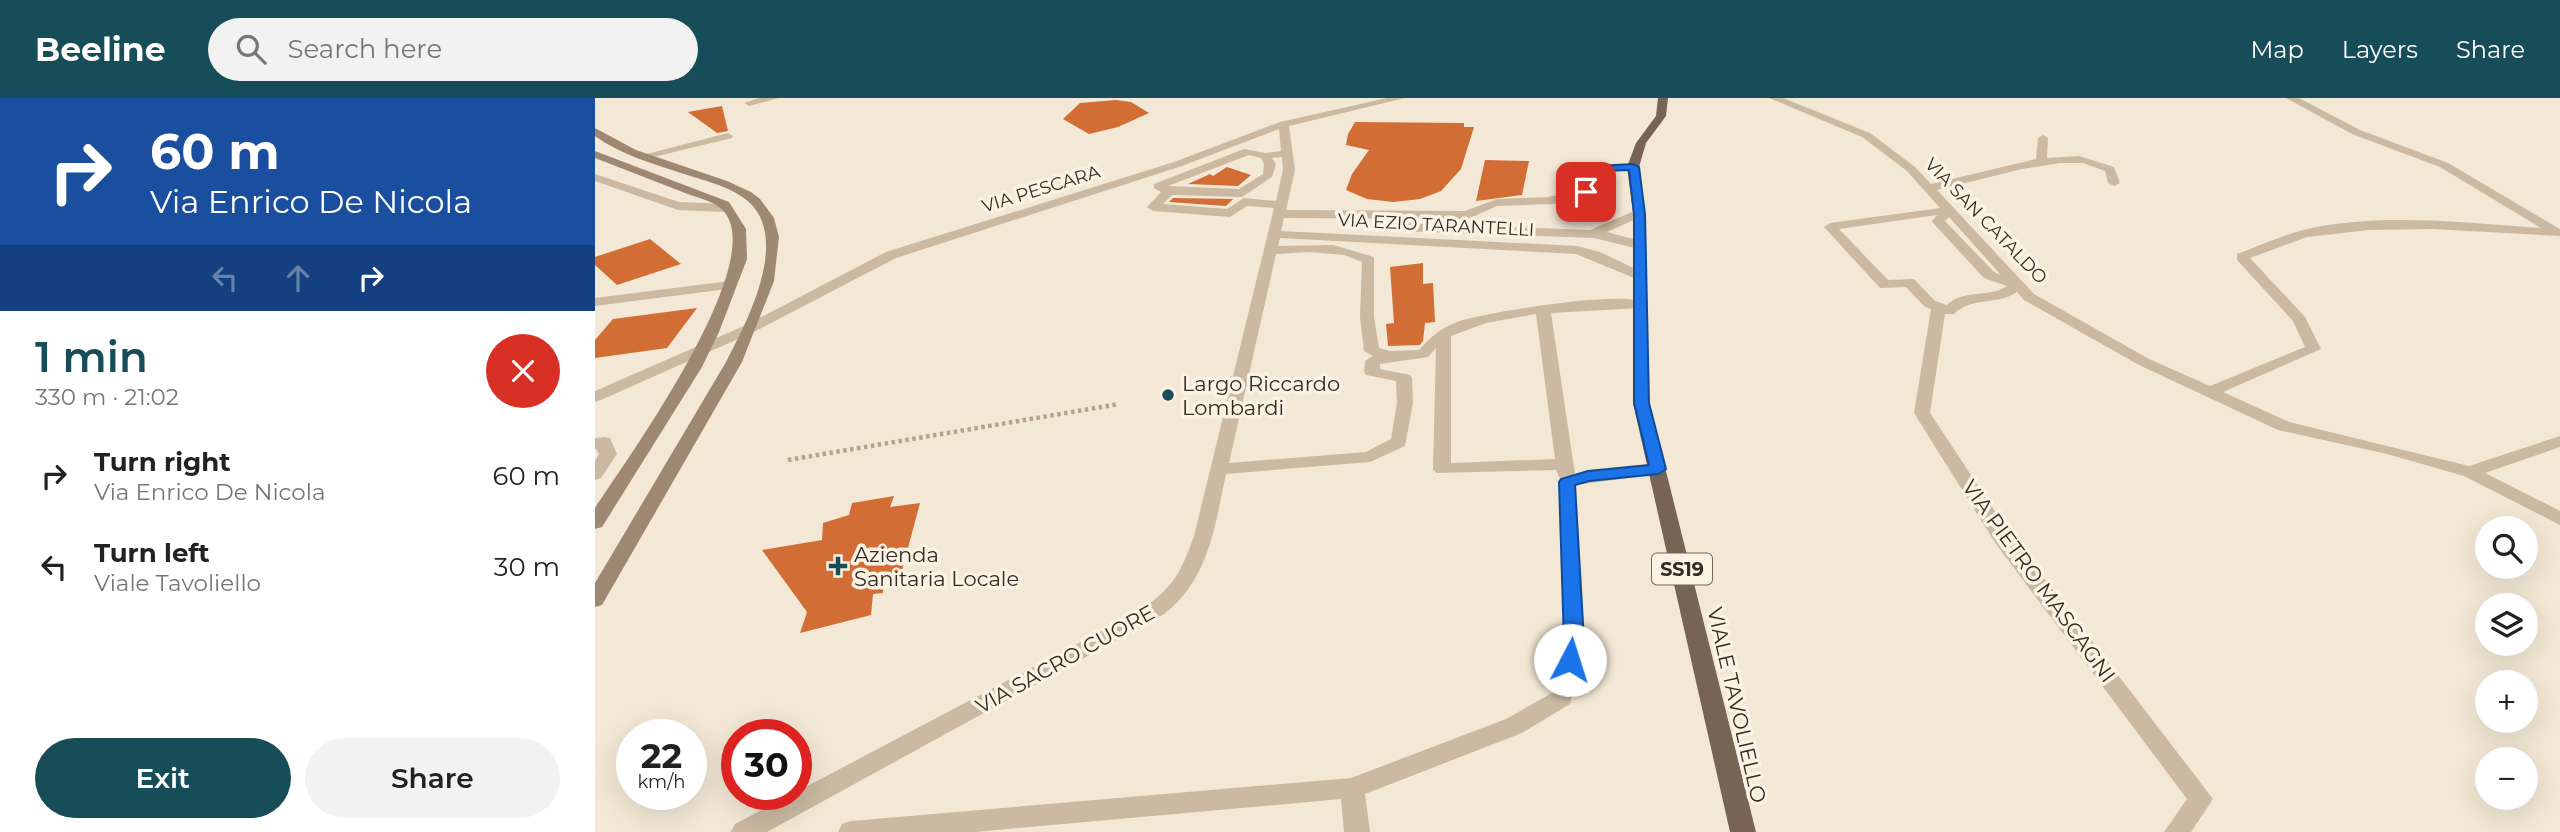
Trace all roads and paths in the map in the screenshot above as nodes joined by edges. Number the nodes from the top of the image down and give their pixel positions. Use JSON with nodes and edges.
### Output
{"nodes":[{"id":1,"x":774,"y":98,"type":"edge"},
{"id":2,"x":1400,"y":98,"type":"edge"},
{"id":3,"x":1663,"y":98,"type":"edge"},
{"id":4,"x":1774,"y":98,"type":"edge"},
{"id":5,"x":2291,"y":98,"type":"edge"},
{"id":6,"x":749,"y":103,"type":"dead end"},
{"id":7,"x":1285,"y":124,"type":"junction"},
{"id":8,"x":595,"y":131,"type":"edge"},
{"id":9,"x":728,"y":136,"type":"dead end"},
{"id":10,"x":2043,"y":138,"type":"dead end"},
{"id":11,"x":1287,"y":153,"type":"junction"},
{"id":12,"x":595,"y":154,"type":"edge"},
{"id":13,"x":645,"y":156,"type":"junction"},
{"id":14,"x":1265,"y":156,"type":"junction"},
{"id":15,"x":2041,"y":162,"type":"junction"},
{"id":16,"x":1633,"y":167,"type":"junction"},
{"id":17,"x":595,"y":177,"type":"edge"},
{"id":18,"x":2113,"y":183,"type":"dead end"},
{"id":19,"x":1928,"y":188,"type":"junction"},
{"id":20,"x":1169,"y":191,"type":"junction"},
{"id":21,"x":1243,"y":198,"type":"junction"},
{"id":22,"x":726,"y":208,"type":"junction"},
{"id":23,"x":1949,"y":210,"type":"junction"},
{"id":24,"x":1639,"y":214,"type":"junction"},
{"id":25,"x":1277,"y":225,"type":"junction"},
{"id":26,"x":1594,"y":233,"type":"junction"},
{"id":27,"x":1639,"y":245,"type":"junction"},
{"id":28,"x":1595,"y":255,"type":"junction"},
{"id":29,"x":1639,"y":276,"type":"junction"},
{"id":30,"x":730,"y":285,"type":"junction"},
{"id":31,"x":2017,"y":285,"type":"junction"},
{"id":32,"x":595,"y":299,"type":"edge"},
{"id":33,"x":1640,"y":304,"type":"junction"},
{"id":34,"x":1939,"y":307,"type":"junction"},
{"id":35,"x":1543,"y":310,"type":"junction"},
{"id":36,"x":751,"y":328,"type":"junction"},
{"id":37,"x":1444,"y":333,"type":"junction"},
{"id":38,"x":705,"y":348,"type":"junction"},
{"id":39,"x":1389,"y":356,"type":"junction"},
{"id":40,"x":2209,"y":392,"type":"junction"},
{"id":41,"x":595,"y":397,"type":"edge"},
{"id":42,"x":1119,"y":404,"type":"dead end"},
{"id":43,"x":2560,"y":441,"type":"edge"},
{"id":44,"x":595,"y":443,"type":"edge"},
{"id":45,"x":788,"y":460,"type":"dead end"},
{"id":46,"x":1219,"y":469,"type":"junction"},
{"id":47,"x":1658,"y":469,"type":"junction"},
{"id":48,"x":2470,"y":472,"type":"junction"},
{"id":49,"x":1566,"y":473,"type":"junction"},
{"id":50,"x":595,"y":474,"type":"edge"},
{"id":51,"x":2560,"y":519,"type":"edge"},
{"id":52,"x":595,"y":523,"type":"edge"},
{"id":53,"x":595,"y":600,"type":"edge"},
{"id":54,"x":1352,"y":788,"type":"junction"},
{"id":55,"x":744,"y":832,"type":"edge"},
{"id":56,"x":851,"y":832,"type":"edge"},
{"id":57,"x":1356,"y":832,"type":"edge"},
{"id":58,"x":1743,"y":832,"type":"edge"},
{"id":59,"x":2177,"y":832,"type":"edge"}],
"edges":[{"from":1,"to":6,"type":"street"},
{"from":2,"to":7,"type":"street","name":"VIA PESCARA"},
{"from":3,"to":16,"type":"main road"},
{"from":4,"to":19,"type":"street","name":"VIA SAN CATALDO"},
{"from":5,"to":40,"type":"street"},
{"from":7,"to":11,"type":"street","name":"VIA SACRO CUORE"},
{"from":7,"to":36,"type":"street","name":"VIA PESCARA"},
{"from":8,"to":13,"type":"street"},
{"from":9,"to":13,"type":"street"},
{"from":10,"to":15,"type":"street"},
{"from":11,"to":14,"type":"street"},
{"from":11,"to":25,"type":"street","name":"VIA SACRO CUORE"},
{"from":12,"to":22,"type":"street"},
{"from":13,"to":36,"type":"street"},
{"from":14,"to":20,"type":"street"},
{"from":14,"to":21,"type":"street"},
{"from":15,"to":18,"type":"street"},
{"from":15,"to":19,"type":"street"},
{"from":16,"to":24,"type":"main road","name":"VIALE TAVOLIELLO","number":"SS19"},
{"from":16,"to":25,"type":"street"},
{"from":17,"to":22,"type":"street"},
{"from":19,"to":23,"type":"street","name":"VIA SAN CATALDO"},
{"from":20,"to":21,"type":"street"},
{"from":20,"to":21,"type":"street"},
{"from":21,"to":25,"type":"street"},
{"from":22,"to":30,"type":"street"},
{"from":23,"to":31,"type":"street","name":"VIA SAN CATALDO"},
{"from":23,"to":34,"type":"street"},
{"from":24,"to":26,"type":"street","name":"VIA EZIO TARANTELLI"},
{"from":24,"to":27,"type":"main road","name":"VIALE TAVOLIELLO","number":"SS19"},
{"from":25,"to":26,"type":"street","name":"VIA EZIO TARANTELLI"},
{"from":25,"to":28,"type":"street","name":"VIA EZIO TARANTELLI"},
{"from":25,"to":39,"type":"street"},
{"from":25,"to":46,"type":"street","name":"VIA SACRO CUORE"},
{"from":26,"to":27,"type":"street","name":"VIA EZIO TARANTELLI"},
{"from":27,"to":28,"type":"street","name":"VIA EZIO TARANTELLI"},
{"from":27,"to":29,"type":"main road","name":"VIALE TAVOLIELLO","number":"SS19"},
{"from":28,"to":29,"type":"street","name":"VIA EZIO TARANTELLI"},
{"from":29,"to":33,"type":"main road","name":"VIALE TAVOLIELLO","number":"SS19"},
{"from":30,"to":32,"type":"street"},
{"from":30,"to":38,"type":"street"},
{"from":31,"to":34,"type":"street"},
{"from":31,"to":40,"type":"street","name":"VIA SAN CATALDO"},
{"from":33,"to":35,"type":"street"},
{"from":33,"to":47,"type":"main road","name":"VIALE TAVOLIELLO","number":"SS19"},
{"from":34,"to":59,"type":"street","name":"VIA PIETRO MASCAGNI"},
{"from":35,"to":37,"type":"street"},
{"from":35,"to":49,"type":"street"},
{"from":36,"to":38,"type":"street","name":"VIA PESCARA"},
{"from":36,"to":53,"type":"street"},
{"from":37,"to":39,"type":"street"},
{"from":37,"to":49,"type":"street"},
{"from":38,"to":41,"type":"street","name":"VIA PESCARA"},
{"from":38,"to":52,"type":"street"},
{"from":39,"to":46,"type":"street"},
{"from":40,"to":48,"type":"street","name":"VIA SAN CATALDO"},
{"from":42,"to":45,"type":"path"},
{"from":43,"to":48,"type":"street"},
{"from":44,"to":50,"type":"street"},
{"from":46,"to":55,"type":"street","name":"VIA SACRO CUORE"},
{"from":47,"to":49,"type":"street"},
{"from":47,"to":58,"type":"main road","name":"VIALE TAVOLIELLO","number":"SS19"},
{"from":48,"to":51,"type":"street","name":"VIA SAN CATALDO"},
{"from":49,"to":54,"type":"street"},
{"from":54,"to":56,"type":"street"},
{"from":54,"to":57,"type":"street"}]}
